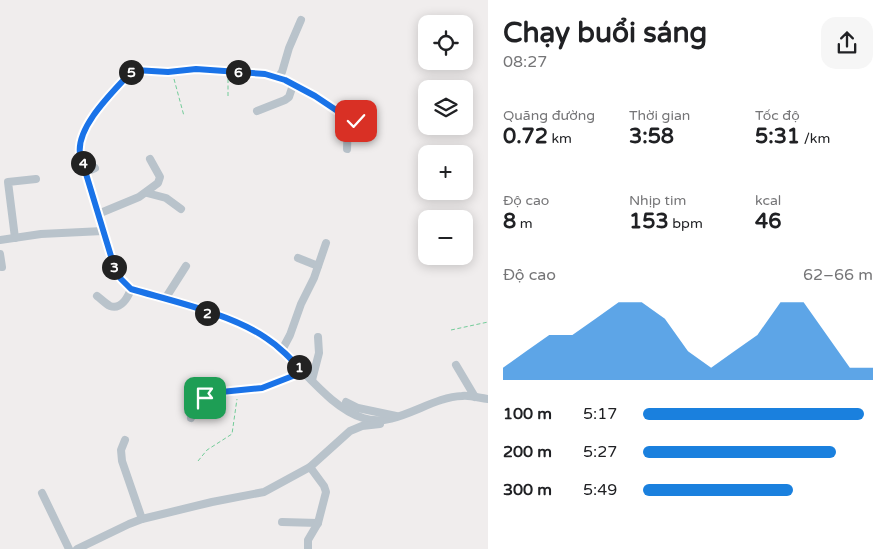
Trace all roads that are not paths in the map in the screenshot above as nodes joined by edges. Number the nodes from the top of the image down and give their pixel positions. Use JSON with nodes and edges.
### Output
{"nodes":[{"id":1,"x":301,"y":20,"type":"dead end"},
{"id":2,"x":278,"y":77,"type":"junction"},
{"id":3,"x":293,"y":85,"type":"junction"},
{"id":4,"x":257,"y":111,"type":"dead end"},
{"id":5,"x":348,"y":118,"type":"junction"},
{"id":6,"x":365,"y":119,"type":"dead end"},
{"id":7,"x":347,"y":149,"type":"dead end"},
{"id":8,"x":150,"y":159,"type":"dead end"},
{"id":9,"x":95,"y":168,"type":"dead end"},
{"id":10,"x":86,"y":172,"type":"junction"},
{"id":11,"x":36,"y":179,"type":"dead end"},
{"id":12,"x":4,"y":183,"type":"edge"},
{"id":13,"x":147,"y":193,"type":"junction"},
{"id":14,"x":181,"y":210,"type":"dead end"},
{"id":15,"x":98,"y":214,"type":"junction"},
{"id":16,"x":103,"y":231,"type":"junction"},
{"id":17,"x":15,"y":238,"type":"junction"},
{"id":18,"x":0,"y":240,"type":"edge"},
{"id":19,"x":326,"y":243,"type":"dead end"},
{"id":20,"x":0,"y":254,"type":"edge"},
{"id":21,"x":298,"y":258,"type":"dead end"},
{"id":22,"x":186,"y":266,"type":"dead end"},
{"id":23,"x":318,"y":266,"type":"junction"},
{"id":24,"x":2,"y":267,"type":"dead end"},
{"id":25,"x":131,"y":289,"type":"junction"},
{"id":26,"x":97,"y":296,"type":"dead end"},
{"id":27,"x":165,"y":300,"type":"junction"},
{"id":28,"x":318,"y":337,"type":"dead end"},
{"id":29,"x":282,"y":350,"type":"junction"},
{"id":30,"x":456,"y":365,"type":"dead end"},
{"id":31,"x":303,"y":372,"type":"junction"},
{"id":32,"x":312,"y":380,"type":"junction"},
{"id":33,"x":475,"y":397,"type":"junction"},
{"id":34,"x":488,"y":399,"type":"edge"},
{"id":35,"x":346,"y":402,"type":"dead end"},
{"id":36,"x":395,"y":417,"type":"junction"},
{"id":37,"x":192,"y":418,"type":"dead end"},
{"id":38,"x":125,"y":440,"type":"dead end"},
{"id":39,"x":310,"y":467,"type":"junction"},
{"id":40,"x":42,"y":493,"type":"dead end"},
{"id":41,"x":142,"y":519,"type":"junction"},
{"id":42,"x":282,"y":522,"type":"dead end"},
{"id":43,"x":318,"y":523,"type":"junction"},
{"id":44,"x":69,"y":549,"type":"edge"},
{"id":45,"x":77,"y":549,"type":"edge"},
{"id":46,"x":308,"y":549,"type":"edge"}],
"edges":[{"from":1,"to":2,"type":"street"},
{"from":2,"to":3,"type":"street"},
{"from":2,"to":10,"type":"street"},
{"from":3,"to":4,"type":"street"},
{"from":3,"to":5,"type":"street"},
{"from":5,"to":6,"type":"street"},
{"from":5,"to":7,"type":"street"},
{"from":8,"to":13,"type":"street"},
{"from":9,"to":10,"type":"street"},
{"from":10,"to":15,"type":"street"},
{"from":11,"to":12,"type":"street"},
{"from":12,"to":17,"type":"street"},
{"from":13,"to":14,"type":"street"},
{"from":13,"to":15,"type":"street"},
{"from":15,"to":16,"type":"street"},
{"from":16,"to":17,"type":"street"},
{"from":16,"to":25,"type":"street"},
{"from":17,"to":18,"type":"street"},
{"from":19,"to":23,"type":"street"},
{"from":20,"to":24,"type":"street"},
{"from":21,"to":23,"type":"street"},
{"from":22,"to":27,"type":"street"},
{"from":23,"to":29,"type":"street"},
{"from":25,"to":26,"type":"street"},
{"from":25,"to":27,"type":"street"},
{"from":27,"to":29,"type":"street"},
{"from":28,"to":32,"type":"street"},
{"from":29,"to":31,"type":"street"},
{"from":30,"to":33,"type":"street"},
{"from":31,"to":32,"type":"street"},
{"from":31,"to":37,"type":"street"},
{"from":32,"to":36,"type":"street"},
{"from":33,"to":34,"type":"street"},
{"from":33,"to":36,"type":"street"},
{"from":35,"to":36,"type":"street"},
{"from":36,"to":39,"type":"street"},
{"from":38,"to":41,"type":"street"},
{"from":39,"to":41,"type":"street"},
{"from":39,"to":43,"type":"street"},
{"from":40,"to":44,"type":"street"},
{"from":41,"to":45,"type":"street"},
{"from":42,"to":43,"type":"street"},
{"from":43,"to":46,"type":"street"}]}
